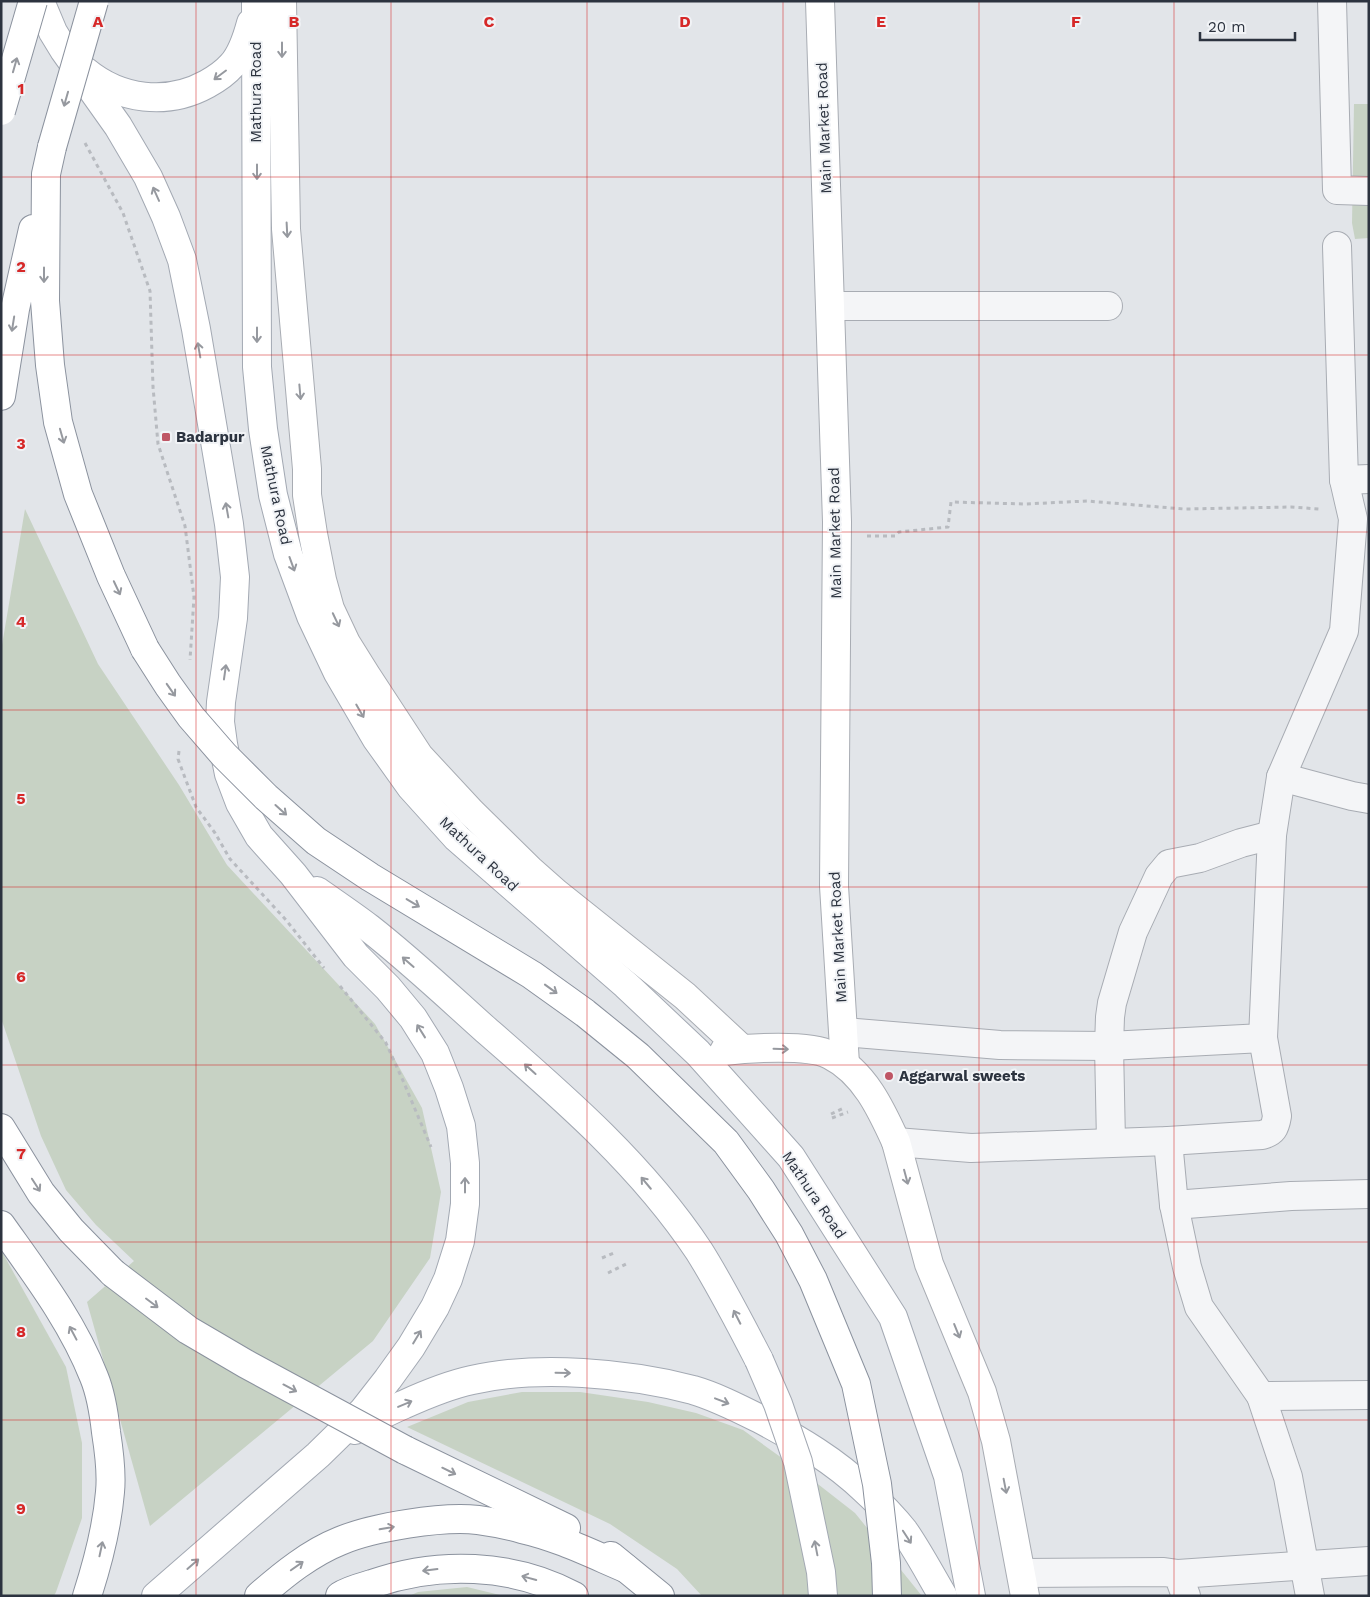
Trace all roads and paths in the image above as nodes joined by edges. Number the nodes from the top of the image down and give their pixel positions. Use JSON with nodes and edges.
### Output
{"nodes":[{"id":1,"x":33,"y":1,"type":"edge"},
{"id":2,"x":40,"y":1,"type":"edge"},
{"id":3,"x":94,"y":1,"type":"edge"},
{"id":4,"x":820,"y":1,"type":"edge"},
{"id":5,"x":1332,"y":1,"type":"edge"},
{"id":6,"x":265,"y":2,"type":"edge"},
{"id":7,"x":64,"y":50,"type":"junction"},
{"id":8,"x":1,"y":112,"type":"edge"},
{"id":9,"x":46,"y":174,"type":"junction"},
{"id":10,"x":1369,"y":190,"type":"edge"},
{"id":11,"x":1337,"y":246,"type":"dead end"},
{"id":12,"x":830,"y":306,"type":"junction"},
{"id":13,"x":1108,"y":306,"type":"dead end"},
{"id":14,"x":1,"y":396,"type":"edge"},
{"id":15,"x":1357,"y":479,"type":"edge"},
{"id":16,"x":1353,"y":519,"type":"junction"},
{"id":17,"x":837,"y":537,"type":"junction"},
{"id":18,"x":1281,"y":777,"type":"junction"},
{"id":19,"x":1369,"y":799,"type":"edge"},
{"id":20,"x":1272,"y":835,"type":"junction"},
{"id":21,"x":293,"y":874,"type":"junction"},
{"id":22,"x":844,"y":1032,"type":"junction"},
{"id":23,"x":1263,"y":1038,"type":"junction"},
{"id":24,"x":1109,"y":1046,"type":"junction"},
{"id":25,"x":742,"y":1049,"type":"junction"},
{"id":26,"x":698,"y":1053,"type":"junction"},
{"id":27,"x":845,"y":1064,"type":"junction"},
{"id":28,"x":1,"y":1128,"type":"edge"},
{"id":29,"x":1168,"y":1141,"type":"junction"},
{"id":30,"x":896,"y":1142,"type":"junction"},
{"id":31,"x":1111,"y":1142,"type":"junction"},
{"id":32,"x":1369,"y":1194,"type":"edge"},
{"id":33,"x":1174,"y":1205,"type":"junction"},
{"id":34,"x":1,"y":1225,"type":"edge"},
{"id":35,"x":616,"y":1252,"type":"dead end"},
{"id":36,"x":602,"y":1258,"type":"dead end"},
{"id":37,"x":626,"y":1264,"type":"dead end"},
{"id":38,"x":608,"y":1272,"type":"dead end"},
{"id":39,"x":1369,"y":1395,"type":"edge"},
{"id":40,"x":1261,"y":1396,"type":"junction"},
{"id":41,"x":318,"y":1455,"type":"junction"},
{"id":42,"x":1369,"y":1562,"type":"edge"},
{"id":43,"x":1306,"y":1566,"type":"junction"},
{"id":44,"x":625,"y":1568,"type":"junction"},
{"id":45,"x":1024,"y":1584,"type":"edge"},
{"id":46,"x":1182,"y":1585,"type":"edge"},
{"id":47,"x":87,"y":1596,"type":"edge"},
{"id":48,"x":156,"y":1596,"type":"edge"},
{"id":49,"x":258,"y":1596,"type":"edge"},
{"id":50,"x":340,"y":1596,"type":"edge"},
{"id":51,"x":574,"y":1596,"type":"edge"},
{"id":52,"x":660,"y":1596,"type":"edge"},
{"id":53,"x":824,"y":1596,"type":"edge"},
{"id":54,"x":887,"y":1596,"type":"edge"},
{"id":55,"x":943,"y":1596,"type":"edge"},
{"id":56,"x":971,"y":1596,"type":"edge"},
{"id":57,"x":1310,"y":1596,"type":"edge"}],
"edges":[{"from":8,"to":1,"type":"main road","one_way":true,"bridge":true},
{"from":2,"to":7,"type":"main road"},
{"from":3,"to":9,"type":"main road","one_way":true,"bridge":true},
{"from":4,"to":12,"type":"main road","name":"Main Market Road"},
{"from":5,"to":10,"type":"street"},
{"from":6,"to":7,"type":"main road","one_way":true},
{"from":6,"to":25,"type":"main road","one_way":true},
{"from":6,"to":26,"type":"main road","name":"Mathura Road","one_way":true},
{"from":21,"to":7,"type":"main road","one_way":true},
{"from":9,"to":14,"type":"main road","one_way":true},
{"from":9,"to":54,"type":"main road","one_way":true,"bridge":true},
{"from":11,"to":15,"type":"street"},
{"from":12,"to":13,"type":"street"},
{"from":12,"to":17,"type":"main road","name":"Main Market Road"},
{"from":15,"to":16,"type":"street"},
{"from":16,"to":17,"type":"path"},
{"from":16,"to":18,"type":"street"},
{"from":17,"to":22,"type":"main road","name":"Main Market Road"},
{"from":18,"to":19,"type":"street"},
{"from":18,"to":20,"type":"street"},
{"from":20,"to":23,"type":"street"},
{"from":20,"to":24,"type":"street"},
{"from":41,"to":21,"type":"main road","one_way":true},
{"from":53,"to":21,"type":"main road","one_way":true,"bridge":true},
{"from":22,"to":24,"type":"street"},
{"from":22,"to":27,"type":"main road","name":"Main Market Road"},
{"from":23,"to":24,"type":"street"},
{"from":23,"to":29,"type":"street"},
{"from":24,"to":31,"type":"street"},
{"from":25,"to":26,"type":"main road"},
{"from":25,"to":27,"type":"main road","one_way":true},
{"from":26,"to":56,"type":"main road","name":"Mathura Road"},
{"from":27,"to":30,"type":"main road"},
{"from":28,"to":44,"type":"main road","one_way":true,"bridge":true},
{"from":29,"to":31,"type":"street"},
{"from":29,"to":33,"type":"street"},
{"from":30,"to":31,"type":"street"},
{"from":30,"to":45,"type":"main road","one_way":true},
{"from":32,"to":33,"type":"street"},
{"from":33,"to":40,"type":"street"},
{"from":47,"to":34,"type":"main road","one_way":true},
{"from":35,"to":36,"type":"path"},
{"from":37,"to":38,"type":"path"},
{"from":39,"to":40,"type":"street"},
{"from":40,"to":43,"type":"street"},
{"from":48,"to":41,"type":"main road","one_way":true},
{"from":41,"to":55,"type":"main road","one_way":true},
{"from":42,"to":43,"type":"street"},
{"from":43,"to":46,"type":"street"},
{"from":43,"to":57,"type":"street"},
{"from":49,"to":44,"type":"main road","one_way":true},
{"from":44,"to":52,"type":"main road"},
{"from":45,"to":46,"type":"street"},
{"from":51,"to":50,"type":"main road","one_way":true}]}
